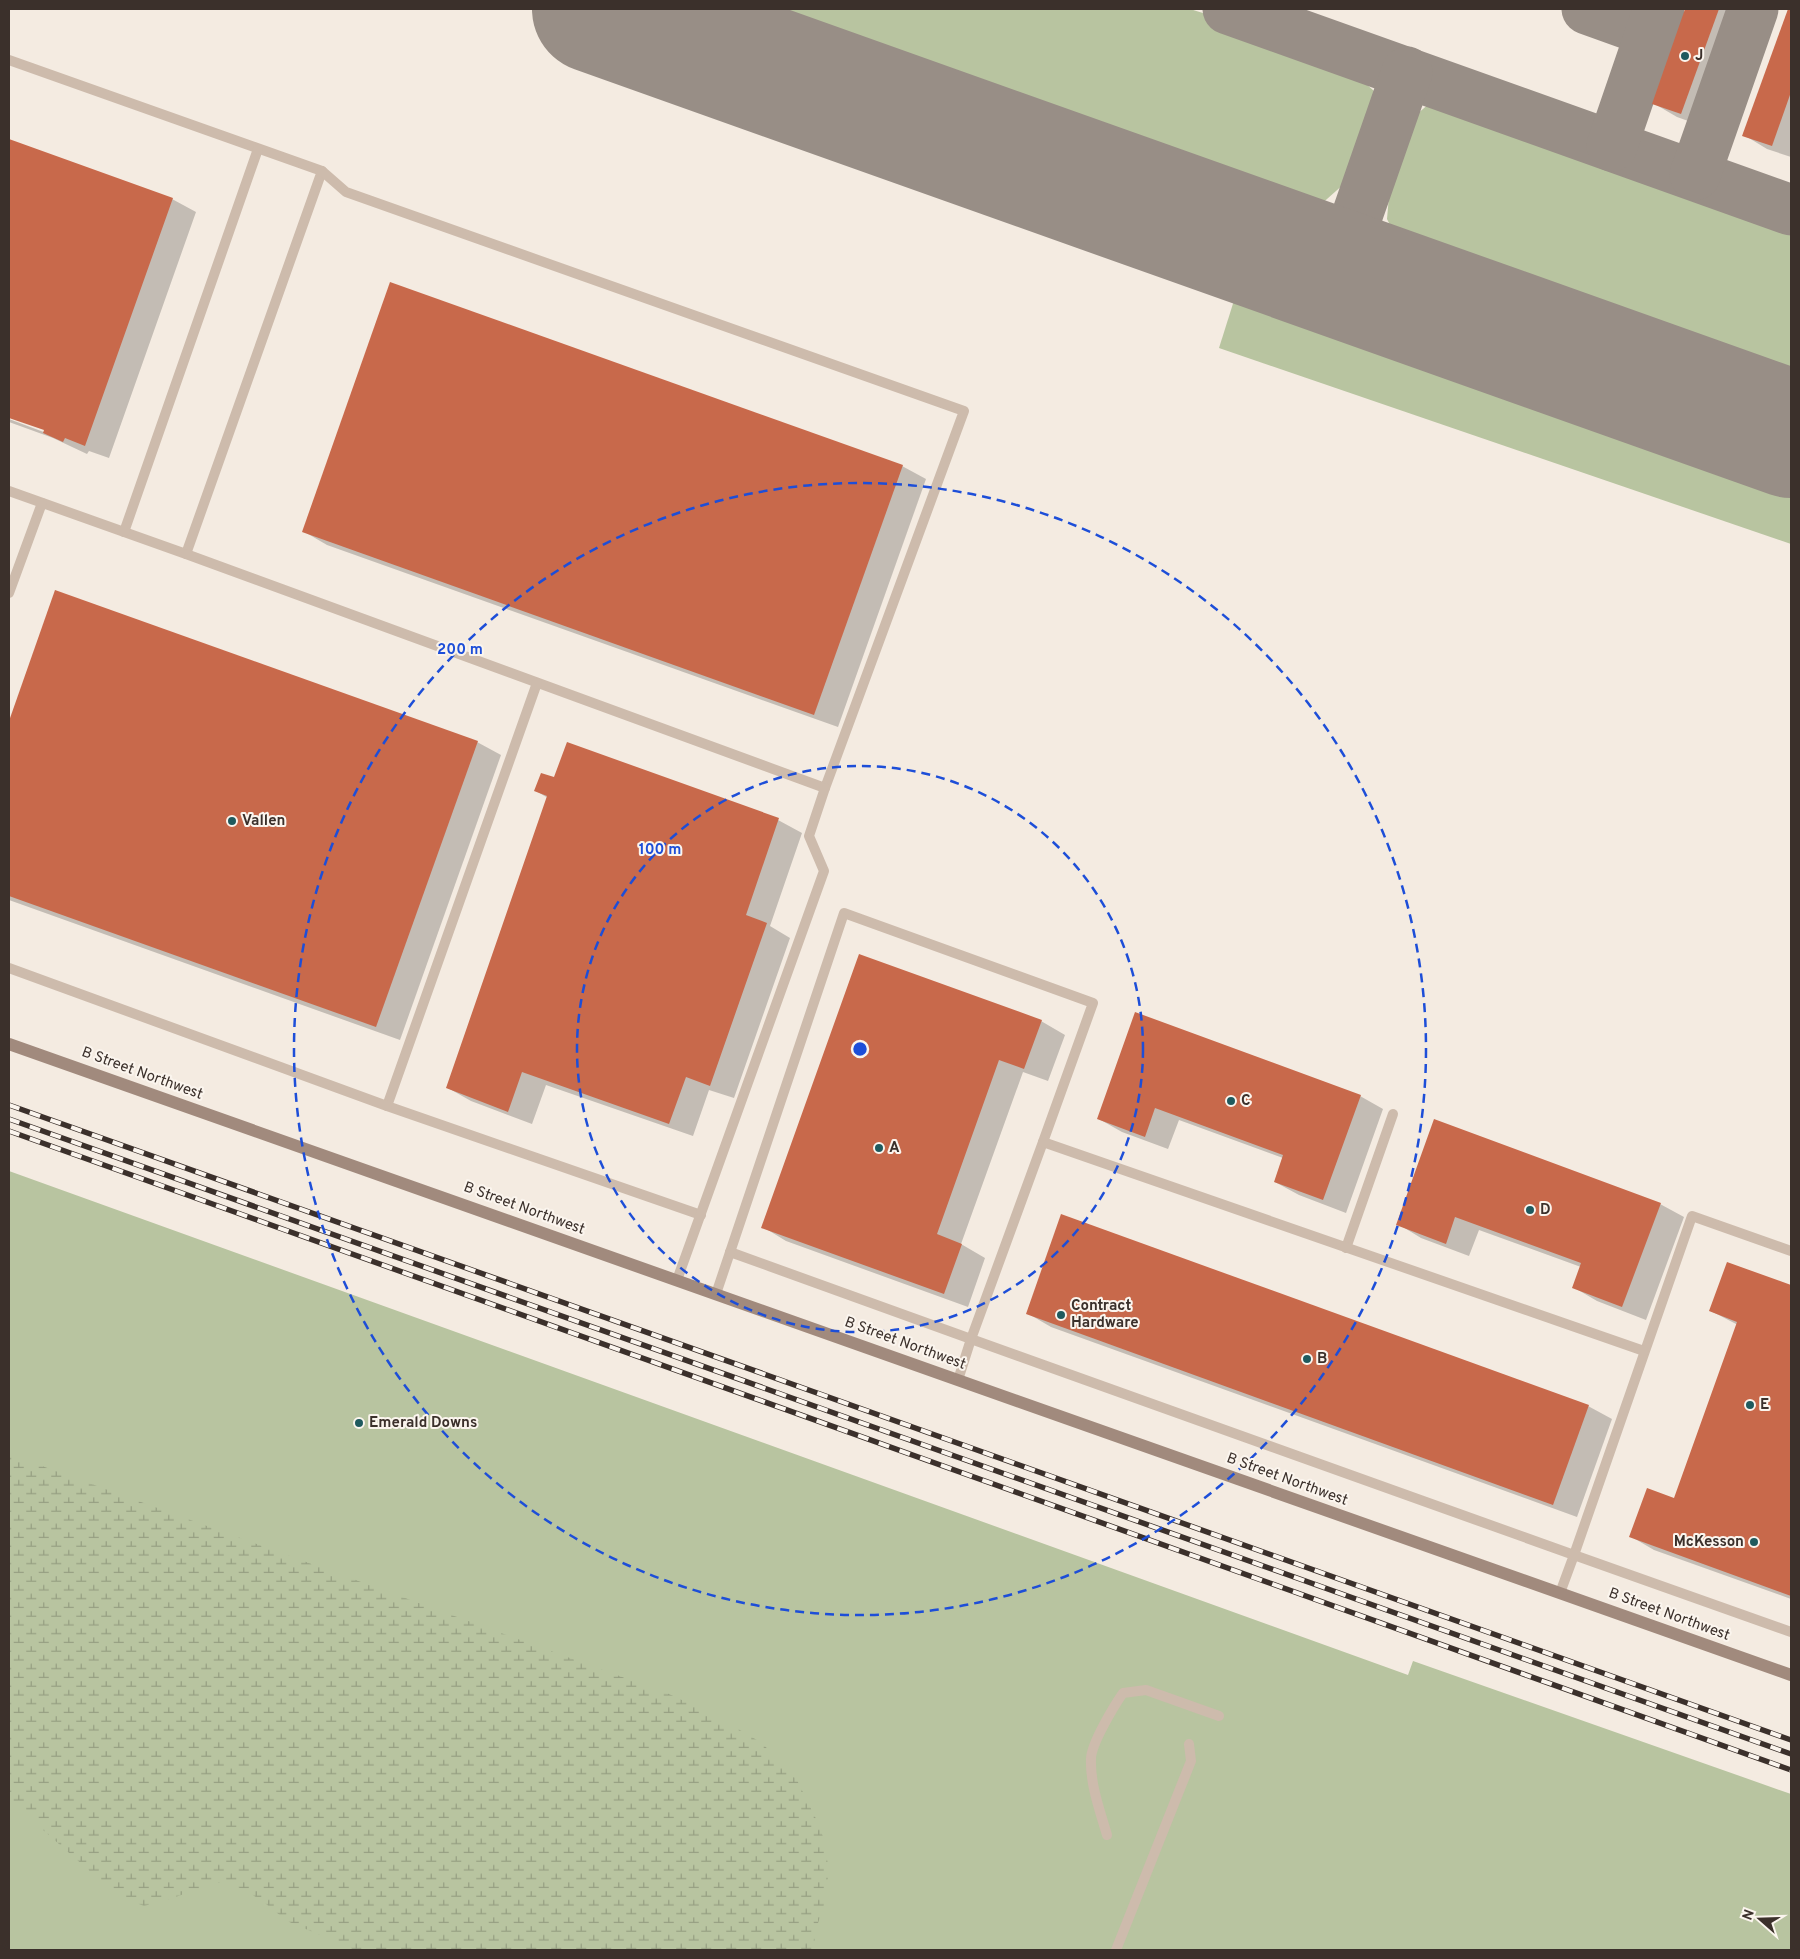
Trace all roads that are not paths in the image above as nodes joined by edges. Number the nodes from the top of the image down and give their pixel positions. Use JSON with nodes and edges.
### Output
{"nodes":[{"id":1,"x":9,"y":60,"type":"edge"},
{"id":2,"x":258,"y":148,"type":"junction"},
{"id":3,"x":322,"y":171,"type":"junction"},
{"id":4,"x":9,"y":491,"type":"edge"},
{"id":5,"x":42,"y":503,"type":"junction"},
{"id":6,"x":124,"y":532,"type":"junction"},
{"id":7,"x":186,"y":554,"type":"junction"},
{"id":8,"x":9,"y":593,"type":"edge"},
{"id":9,"x":537,"y":683,"type":"junction"},
{"id":10,"x":825,"y":788,"type":"junction"},
{"id":11,"x":9,"y":968,"type":"edge"},
{"id":12,"x":9,"y":1044,"type":"edge"},
{"id":13,"x":387,"y":1106,"type":"junction"},
{"id":14,"x":1393,"y":1114,"type":"dead end"},
{"id":15,"x":1043,"y":1142,"type":"junction"},
{"id":16,"x":700,"y":1215,"type":"junction"},
{"id":17,"x":1346,"y":1248,"type":"junction"},
{"id":18,"x":1791,"y":1251,"type":"edge"},
{"id":19,"x":730,"y":1252,"type":"junction"},
{"id":20,"x":677,"y":1280,"type":"junction"},
{"id":21,"x":716,"y":1294,"type":"junction"},
{"id":22,"x":972,"y":1339,"type":"junction"},
{"id":23,"x":1644,"y":1351,"type":"junction"},
{"id":24,"x":958,"y":1380,"type":"junction"},
{"id":25,"x":1574,"y":1555,"type":"junction"},
{"id":26,"x":1560,"y":1594,"type":"junction"},
{"id":27,"x":1791,"y":1632,"type":"edge"},
{"id":28,"x":1791,"y":1675,"type":"edge"},
{"id":29,"x":1219,"y":1716,"type":"dead end"},
{"id":30,"x":1189,"y":1744,"type":"dead end"},
{"id":31,"x":1107,"y":1835,"type":"dead end"},
{"id":32,"x":1116,"y":1950,"type":"edge"}],
"edges":[{"from":1,"to":2,"type":"lane"},
{"from":2,"to":3,"type":"lane"},
{"from":2,"to":6,"type":"lane"},
{"from":3,"to":7,"type":"lane"},
{"from":3,"to":10,"type":"lane"},
{"from":4,"to":5,"type":"lane"},
{"from":5,"to":6,"type":"lane"},
{"from":5,"to":8,"type":"lane"},
{"from":6,"to":7,"type":"lane"},
{"from":7,"to":9,"type":"lane"},
{"from":9,"to":10,"type":"lane"},
{"from":9,"to":13,"type":"lane"},
{"from":10,"to":16,"type":"lane"},
{"from":11,"to":13,"type":"lane"},
{"from":12,"to":20,"type":"street","name":"B Street Northwest"},
{"from":13,"to":16,"type":"lane"},
{"from":14,"to":17,"type":"lane"},
{"from":15,"to":17,"type":"lane"},
{"from":15,"to":19,"type":"lane"},
{"from":15,"to":22,"type":"lane"},
{"from":16,"to":20,"type":"lane"},
{"from":17,"to":23,"type":"lane"},
{"from":18,"to":23,"type":"lane"},
{"from":19,"to":21,"type":"lane"},
{"from":19,"to":22,"type":"lane"},
{"from":20,"to":21,"type":"street","name":"B Street Northwest"},
{"from":21,"to":24,"type":"street","name":"B Street Northwest"},
{"from":22,"to":24,"type":"lane"},
{"from":22,"to":25,"type":"lane"},
{"from":23,"to":25,"type":"lane"},
{"from":24,"to":26,"type":"street","name":"B Street Northwest"},
{"from":25,"to":26,"type":"lane"},
{"from":25,"to":27,"type":"lane"},
{"from":26,"to":28,"type":"street","name":"B Street Northwest"},
{"from":29,"to":31,"type":"lane"},
{"from":30,"to":32,"type":"lane"}]}
